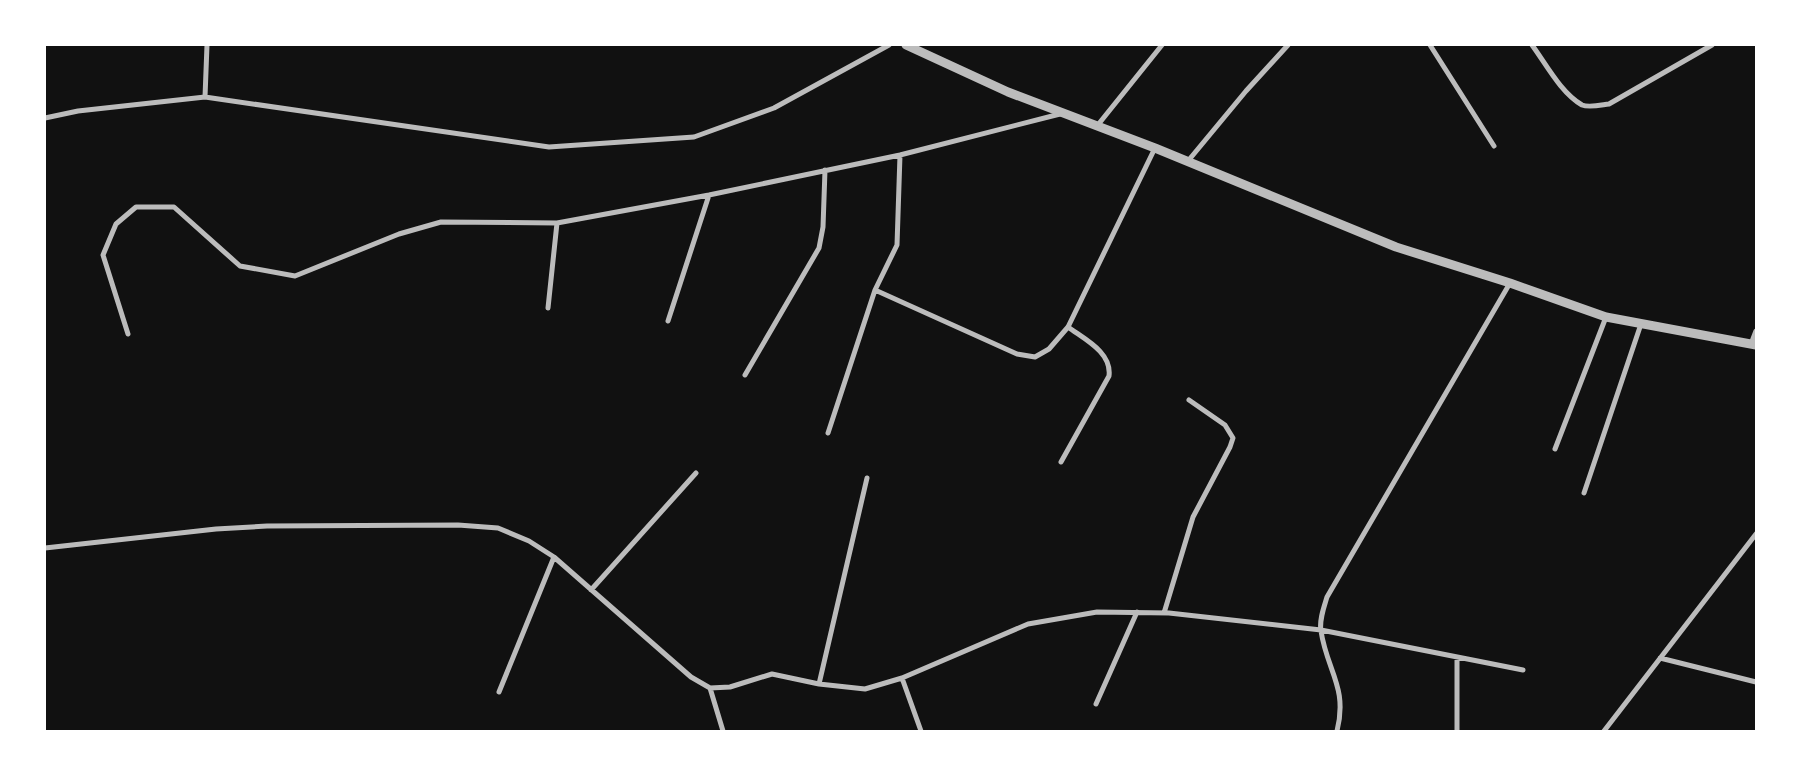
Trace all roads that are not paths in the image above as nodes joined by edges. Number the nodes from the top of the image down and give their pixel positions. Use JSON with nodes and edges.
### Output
{"nodes":[{"id":1,"x":206,"y":45,"type":"edge"},
{"id":2,"x":889,"y":45,"type":"edge"},
{"id":3,"x":906,"y":45,"type":"edge"},
{"id":4,"x":1162,"y":45,"type":"edge"},
{"id":5,"x":1288,"y":45,"type":"edge"},
{"id":6,"x":1430,"y":45,"type":"edge"},
{"id":7,"x":1532,"y":45,"type":"edge"},
{"id":8,"x":1712,"y":45,"type":"edge"},
{"id":9,"x":205,"y":97,"type":"junction"},
{"id":10,"x":1060,"y":114,"type":"junction"},
{"id":11,"x":45,"y":118,"type":"edge"},
{"id":12,"x":1097,"y":127,"type":"junction"},
{"id":13,"x":1494,"y":146,"type":"dead end"},
{"id":14,"x":1155,"y":148,"type":"junction"},
{"id":15,"x":900,"y":154,"type":"junction"},
{"id":16,"x":1188,"y":162,"type":"junction"},
{"id":17,"x":825,"y":170,"type":"junction"},
{"id":18,"x":709,"y":195,"type":"junction"},
{"id":19,"x":557,"y":223,"type":"junction"},
{"id":20,"x":1510,"y":283,"type":"junction"},
{"id":21,"x":875,"y":290,"type":"junction"},
{"id":22,"x":548,"y":308,"type":"dead end"},
{"id":23,"x":1606,"y":317,"type":"junction"},
{"id":24,"x":668,"y":321,"type":"dead end"},
{"id":25,"x":1641,"y":324,"type":"junction"},
{"id":26,"x":1068,"y":327,"type":"junction"},
{"id":27,"x":1756,"y":331,"type":"edge"},
{"id":28,"x":128,"y":334,"type":"dead end"},
{"id":29,"x":1754,"y":345,"type":"edge"},
{"id":30,"x":746,"y":375,"type":"dead end"},
{"id":31,"x":1189,"y":400,"type":"dead end"},
{"id":32,"x":828,"y":433,"type":"dead end"},
{"id":33,"x":1555,"y":449,"type":"dead end"},
{"id":34,"x":1061,"y":462,"type":"dead end"},
{"id":35,"x":696,"y":473,"type":"dead end"},
{"id":36,"x":867,"y":478,"type":"dead end"},
{"id":37,"x":1584,"y":493,"type":"dead end"},
{"id":38,"x":1756,"y":534,"type":"edge"},
{"id":39,"x":45,"y":548,"type":"edge"},
{"id":40,"x":554,"y":557,"type":"junction"},
{"id":41,"x":591,"y":590,"type":"junction"},
{"id":42,"x":1137,"y":612,"type":"junction"},
{"id":43,"x":1164,"y":613,"type":"junction"},
{"id":44,"x":1320,"y":630,"type":"junction"},
{"id":45,"x":1457,"y":658,"type":"junction"},
{"id":46,"x":1660,"y":658,"type":"junction"},
{"id":47,"x":1523,"y":670,"type":"dead end"},
{"id":48,"x":902,"y":678,"type":"junction"},
{"id":49,"x":1756,"y":682,"type":"edge"},
{"id":50,"x":819,"y":684,"type":"junction"},
{"id":51,"x":710,"y":688,"type":"junction"},
{"id":52,"x":499,"y":692,"type":"dead end"},
{"id":53,"x":1096,"y":704,"type":"dead end"},
{"id":54,"x":723,"y":731,"type":"edge"},
{"id":55,"x":921,"y":731,"type":"edge"},
{"id":56,"x":1337,"y":731,"type":"edge"},
{"id":57,"x":1457,"y":731,"type":"edge"},
{"id":58,"x":1604,"y":731,"type":"edge"}],
"edges":[{"from":1,"to":9,"type":"street"},
{"from":2,"to":9,"type":"street"},
{"from":3,"to":10,"type":"street"},
{"from":4,"to":12,"type":"street"},
{"from":5,"to":16,"type":"street"},
{"from":6,"to":13,"type":"street"},
{"from":7,"to":8,"type":"street"},
{"from":9,"to":11,"type":"street"},
{"from":10,"to":12,"type":"street"},
{"from":10,"to":15,"type":"street"},
{"from":12,"to":14,"type":"street"},
{"from":14,"to":16,"type":"street"},
{"from":14,"to":26,"type":"street"},
{"from":15,"to":17,"type":"street"},
{"from":15,"to":21,"type":"street"},
{"from":16,"to":20,"type":"street"},
{"from":17,"to":18,"type":"street"},
{"from":17,"to":30,"type":"street"},
{"from":18,"to":19,"type":"street"},
{"from":18,"to":24,"type":"street"},
{"from":19,"to":22,"type":"street"},
{"from":19,"to":28,"type":"street"},
{"from":20,"to":23,"type":"street"},
{"from":20,"to":44,"type":"street"},
{"from":21,"to":26,"type":"street"},
{"from":21,"to":32,"type":"street"},
{"from":23,"to":25,"type":"street"},
{"from":23,"to":33,"type":"street"},
{"from":25,"to":29,"type":"street"},
{"from":25,"to":37,"type":"street"},
{"from":26,"to":34,"type":"street"},
{"from":27,"to":29,"type":"street"},
{"from":31,"to":43,"type":"street"},
{"from":35,"to":41,"type":"street"},
{"from":36,"to":50,"type":"street"},
{"from":38,"to":46,"type":"street"},
{"from":39,"to":40,"type":"street"},
{"from":40,"to":41,"type":"street"},
{"from":40,"to":52,"type":"street"},
{"from":41,"to":51,"type":"street"},
{"from":42,"to":43,"type":"street"},
{"from":42,"to":48,"type":"street"},
{"from":42,"to":53,"type":"street"},
{"from":43,"to":44,"type":"street"},
{"from":44,"to":45,"type":"street"},
{"from":44,"to":56,"type":"street"},
{"from":45,"to":47,"type":"street"},
{"from":45,"to":57,"type":"street"},
{"from":46,"to":49,"type":"street"},
{"from":46,"to":58,"type":"street"},
{"from":48,"to":50,"type":"street"},
{"from":48,"to":55,"type":"street"},
{"from":50,"to":51,"type":"street"},
{"from":51,"to":54,"type":"street"}]}
